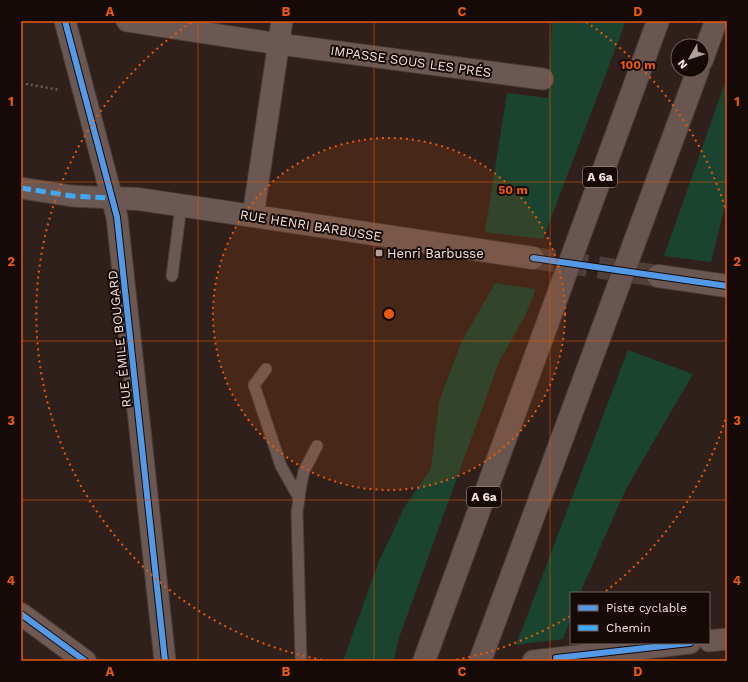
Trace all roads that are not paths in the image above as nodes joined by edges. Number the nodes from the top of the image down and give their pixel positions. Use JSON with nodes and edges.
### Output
{"nodes":[{"id":1,"x":65,"y":21,"type":"edge"},
{"id":2,"x":127,"y":21,"type":"edge"},
{"id":3,"x":282,"y":21,"type":"edge"},
{"id":4,"x":658,"y":21,"type":"edge"},
{"id":5,"x":716,"y":21,"type":"edge"},
{"id":6,"x":710,"y":38,"type":"edge"},
{"id":7,"x":279,"y":44,"type":"junction"},
{"id":8,"x":695,"y":78,"type":"edge"},
{"id":9,"x":543,"y":79,"type":"dead end"},
{"id":10,"x":21,"y":188,"type":"edge"},
{"id":11,"x":112,"y":198,"type":"junction"},
{"id":12,"x":181,"y":206,"type":"junction"},
{"id":13,"x":253,"y":216,"type":"junction"},
{"id":14,"x":533,"y":258,"type":"tunnel mouth"},
{"id":15,"x":172,"y":276,"type":"dead end"},
{"id":16,"x":658,"y":276,"type":"tunnel mouth"},
{"id":17,"x":727,"y":286,"type":"edge"},
{"id":18,"x":266,"y":369,"type":"dead end"},
{"id":19,"x":317,"y":446,"type":"dead end"},
{"id":20,"x":299,"y":498,"type":"junction"},
{"id":21,"x":21,"y":614,"type":"edge"},
{"id":22,"x":727,"y":639,"type":"edge"},
{"id":23,"x":710,"y":641,"type":"edge"},
{"id":24,"x":683,"y":644,"type":"edge"},
{"id":25,"x":595,"y":657,"type":"edge"},
{"id":26,"x":85,"y":661,"type":"edge"},
{"id":27,"x":165,"y":661,"type":"edge"},
{"id":28,"x":301,"y":661,"type":"edge"},
{"id":29,"x":424,"y":661,"type":"edge"},
{"id":30,"x":480,"y":661,"type":"edge"},
{"id":31,"x":533,"y":661,"type":"edge"}],
"edges":[{"from":1,"to":11,"type":"street","name":"RUE ÉMILE BOUGARD"},
{"from":2,"to":7,"type":"street","name":"IMPASSE SOUS LES PRÉS"},
{"from":3,"to":7,"type":"street"},
{"from":4,"to":29,"type":"highway","number":"A 6a"},
{"from":5,"to":6,"type":"highway"},
{"from":7,"to":9,"type":"street","name":"IMPASSE SOUS LES PRÉS"},
{"from":7,"to":13,"type":"street"},
{"from":8,"to":30,"type":"highway"},
{"from":10,"to":11,"type":"street"},
{"from":11,"to":12,"type":"street","name":"RUE HENRI BARBUSSE"},
{"from":11,"to":27,"type":"street","name":"RUE ÉMILE BOUGARD"},
{"from":12,"to":13,"type":"street","name":"RUE HENRI BARBUSSE"},
{"from":12,"to":15,"type":"lane"},
{"from":13,"to":14,"type":"street","name":"RUE HENRI BARBUSSE"},
{"from":16,"to":17,"type":"street"},
{"from":18,"to":20,"type":"lane"},
{"from":19,"to":20,"type":"lane"},
{"from":20,"to":28,"type":"lane"},
{"from":21,"to":26,"type":"main road"},
{"from":22,"to":23,"type":"street"},
{"from":24,"to":25,"type":"street"},
{"from":25,"to":31,"type":"street"}]}
